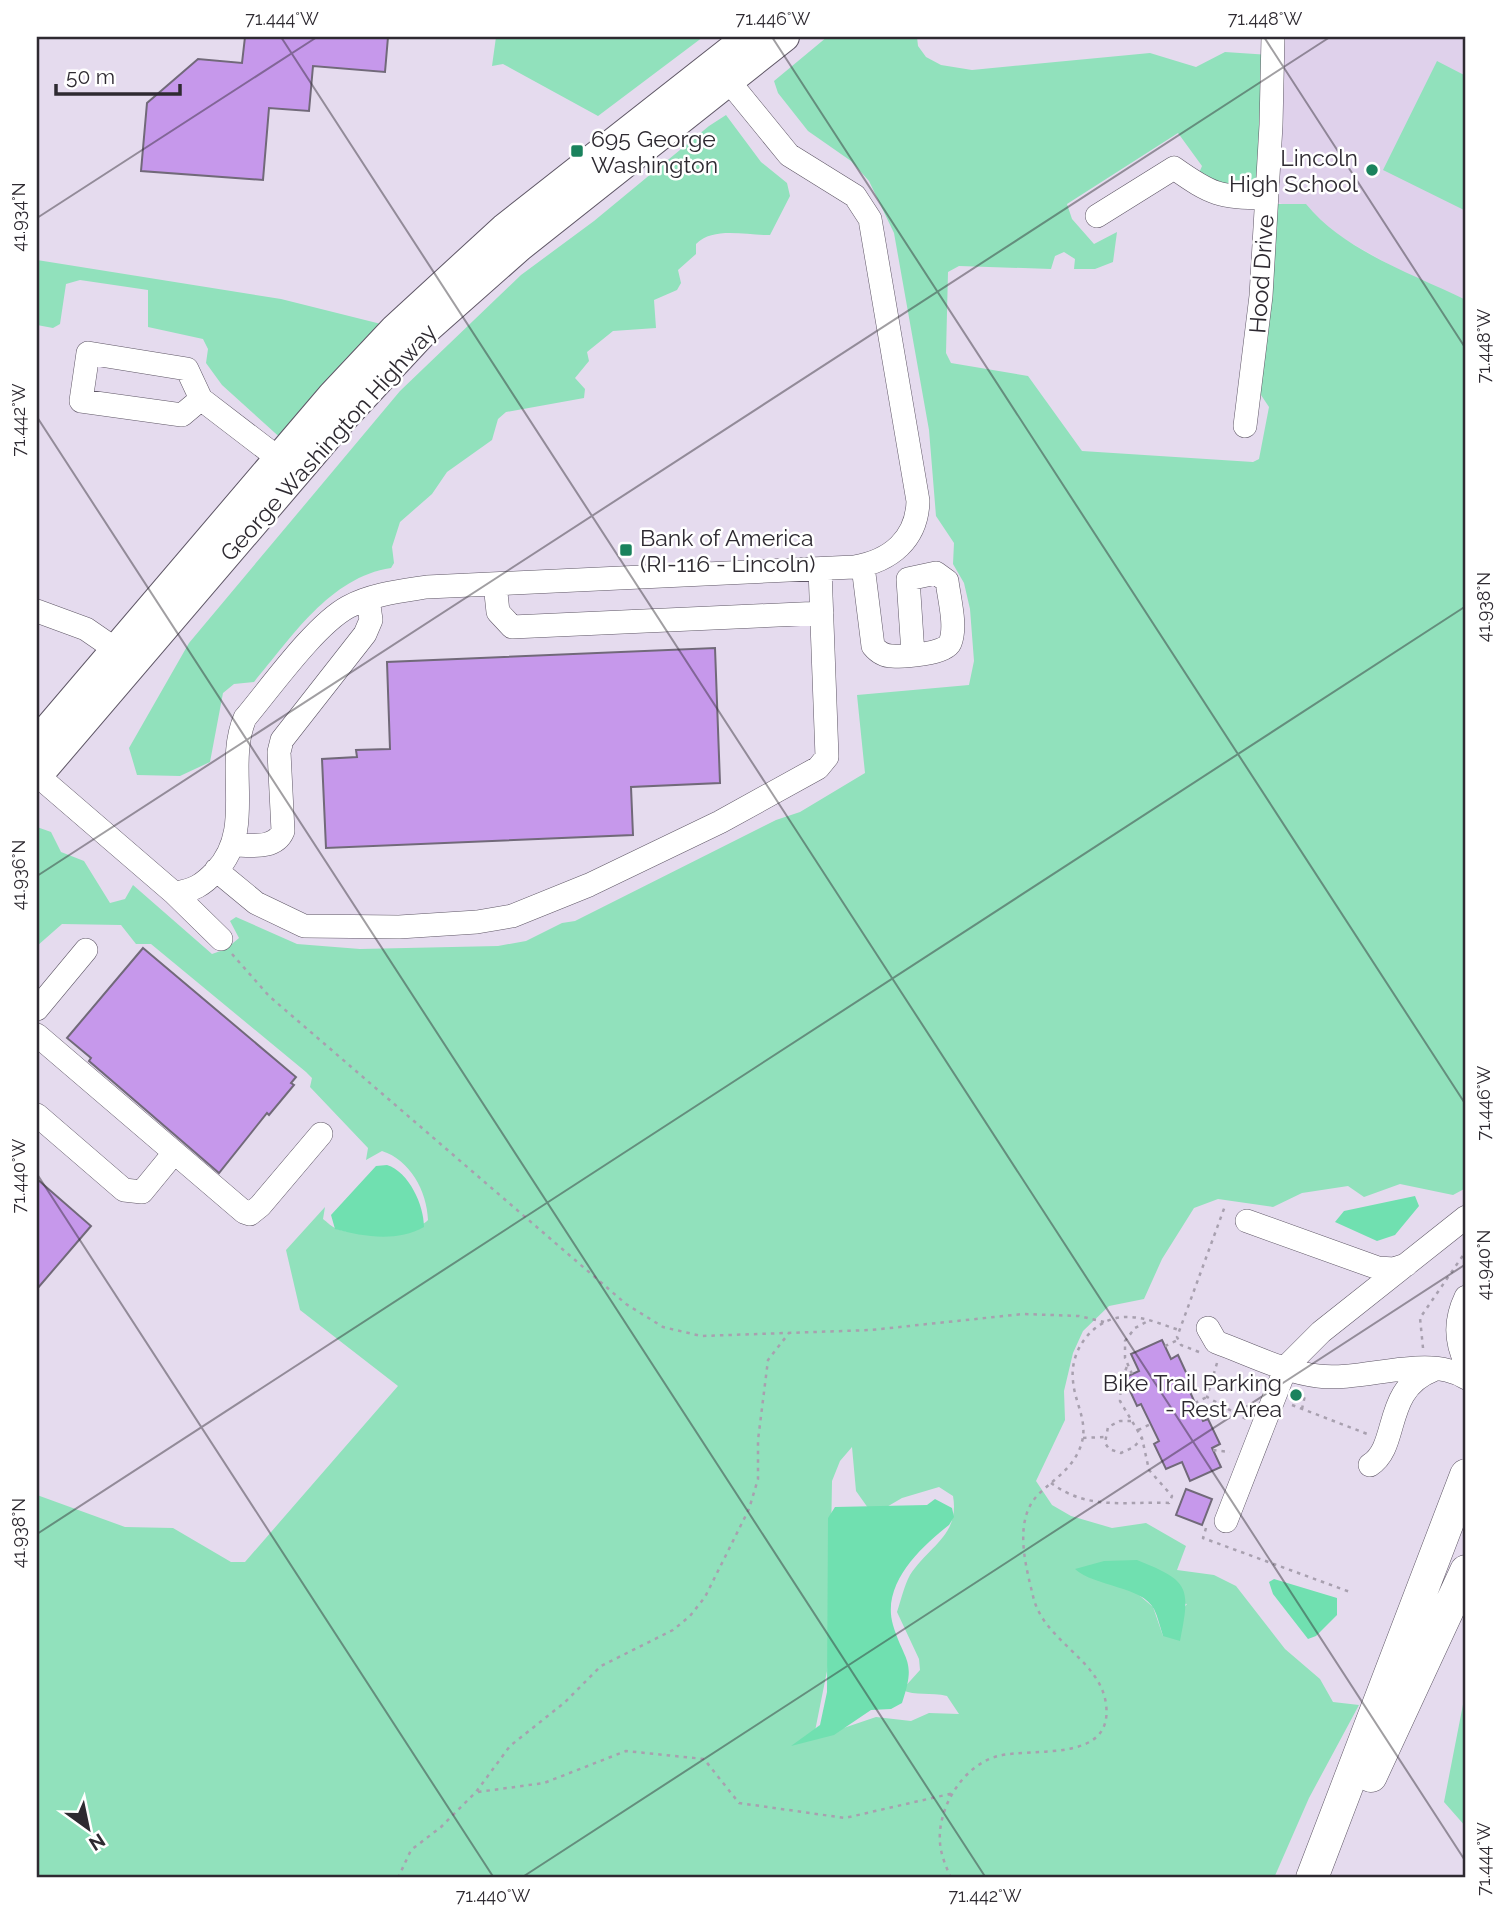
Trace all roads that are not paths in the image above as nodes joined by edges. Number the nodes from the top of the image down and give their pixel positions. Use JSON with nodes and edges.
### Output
{"nodes":[{"id":1,"x":747,"y":37,"type":"edge"},
{"id":2,"x":785,"y":37,"type":"edge"},
{"id":3,"x":1273,"y":37,"type":"edge"},
{"id":4,"x":721,"y":72,"type":"junction"},
{"id":5,"x":1266,"y":198,"type":"junction"},
{"id":6,"x":1097,"y":216,"type":"dead end"},
{"id":7,"x":201,"y":399,"type":"junction"},
{"id":8,"x":1245,"y":426,"type":"dead end"},
{"id":9,"x":278,"y":458,"type":"junction"},
{"id":10,"x":863,"y":566,"type":"junction"},
{"id":11,"x":820,"y":569,"type":"junction"},
{"id":12,"x":495,"y":584,"type":"junction"},
{"id":13,"x":369,"y":599,"type":"junction"},
{"id":14,"x":37,"y":611,"type":"edge"},
{"id":15,"x":822,"y":613,"type":"junction"},
{"id":16,"x":116,"y":649,"type":"junction"},
{"id":17,"x":913,"y":654,"type":"junction"},
{"id":18,"x":37,"y":741,"type":"edge"},
{"id":19,"x":37,"y":776,"type":"edge"},
{"id":20,"x":232,"y":845,"type":"junction"},
{"id":21,"x":216,"y":870,"type":"junction"},
{"id":22,"x":174,"y":894,"type":"junction"},
{"id":23,"x":221,"y":939,"type":"road end"},
{"id":24,"x":86,"y":950,"type":"dead end"},
{"id":25,"x":37,"y":1009,"type":"edge"},
{"id":26,"x":37,"y":1035,"type":"edge"},
{"id":27,"x":37,"y":1115,"type":"edge"},
{"id":28,"x":321,"y":1133,"type":"dead end"},
{"id":29,"x":174,"y":1153,"type":"junction"},
{"id":30,"x":1466,"y":1217,"type":"edge"},
{"id":31,"x":1247,"y":1221,"type":"dead end"},
{"id":32,"x":1409,"y":1263,"type":"junction"},
{"id":33,"x":1466,"y":1297,"type":"edge"},
{"id":34,"x":1208,"y":1328,"type":"dead end"},
{"id":35,"x":1432,"y":1361,"type":"junction"},
{"id":36,"x":1466,"y":1363,"type":"edge"},
{"id":37,"x":1286,"y":1367,"type":"junction"},
{"id":38,"x":1466,"y":1378,"type":"edge"},
{"id":39,"x":1370,"y":1465,"type":"dead end"},
{"id":40,"x":1466,"y":1475,"type":"edge"},
{"id":41,"x":1217,"y":1523,"type":"road end"},
{"id":42,"x":1466,"y":1571,"type":"edge"},
{"id":43,"x":1312,"y":1878,"type":"edge"},
{"id":44,"x":1325,"y":1878,"type":"edge"}],
"edges":[{"from":1,"to":4,"type":"main road","name":"George Washington Highway"},
{"from":2,"to":4,"type":"main road","name":"George Washington Highway"},
{"from":3,"to":5,"type":"street","name":"Hood Drive"},
{"from":4,"to":9,"type":"main road","name":"George Washington Highway"},
{"from":4,"to":10,"type":"street"},
{"from":4,"to":19,"type":"main road","name":"George Washington Highway"},
{"from":5,"to":6,"type":"street"},
{"from":5,"to":8,"type":"street","name":"Hood Drive"},
{"from":7,"to":7,"type":"street"},
{"from":7,"to":9,"type":"street"},
{"from":9,"to":16,"type":"main road","name":"George Washington Highway"},
{"from":10,"to":11,"type":"street"},
{"from":10,"to":17,"type":"street"},
{"from":11,"to":12,"type":"street"},
{"from":11,"to":15,"type":"street"},
{"from":12,"to":13,"type":"street"},
{"from":12,"to":15,"type":"street"},
{"from":13,"to":20,"type":"street"},
{"from":13,"to":20,"type":"street"},
{"from":14,"to":16,"type":"street"},
{"from":15,"to":21,"type":"street"},
{"from":16,"to":18,"type":"main road","name":"George Washington Highway"},
{"from":17,"to":17,"type":"street"},
{"from":19,"to":22,"type":"street"},
{"from":20,"to":21,"type":"street"},
{"from":21,"to":22,"type":"street"},
{"from":22,"to":23,"type":"street"},
{"from":24,"to":25,"type":"street"},
{"from":26,"to":29,"type":"street"},
{"from":27,"to":29,"type":"street"},
{"from":28,"to":29,"type":"street"},
{"from":30,"to":32,"type":"street"},
{"from":31,"to":32,"type":"street"},
{"from":32,"to":37,"type":"street"},
{"from":33,"to":36,"type":"street"},
{"from":34,"to":37,"type":"street"},
{"from":35,"to":37,"type":"street"},
{"from":35,"to":38,"type":"street"},
{"from":35,"to":39,"type":"street"},
{"from":37,"to":41,"type":"street"},
{"from":40,"to":43,"type":"highway"},
{"from":42,"to":44,"type":"highway"}]}
